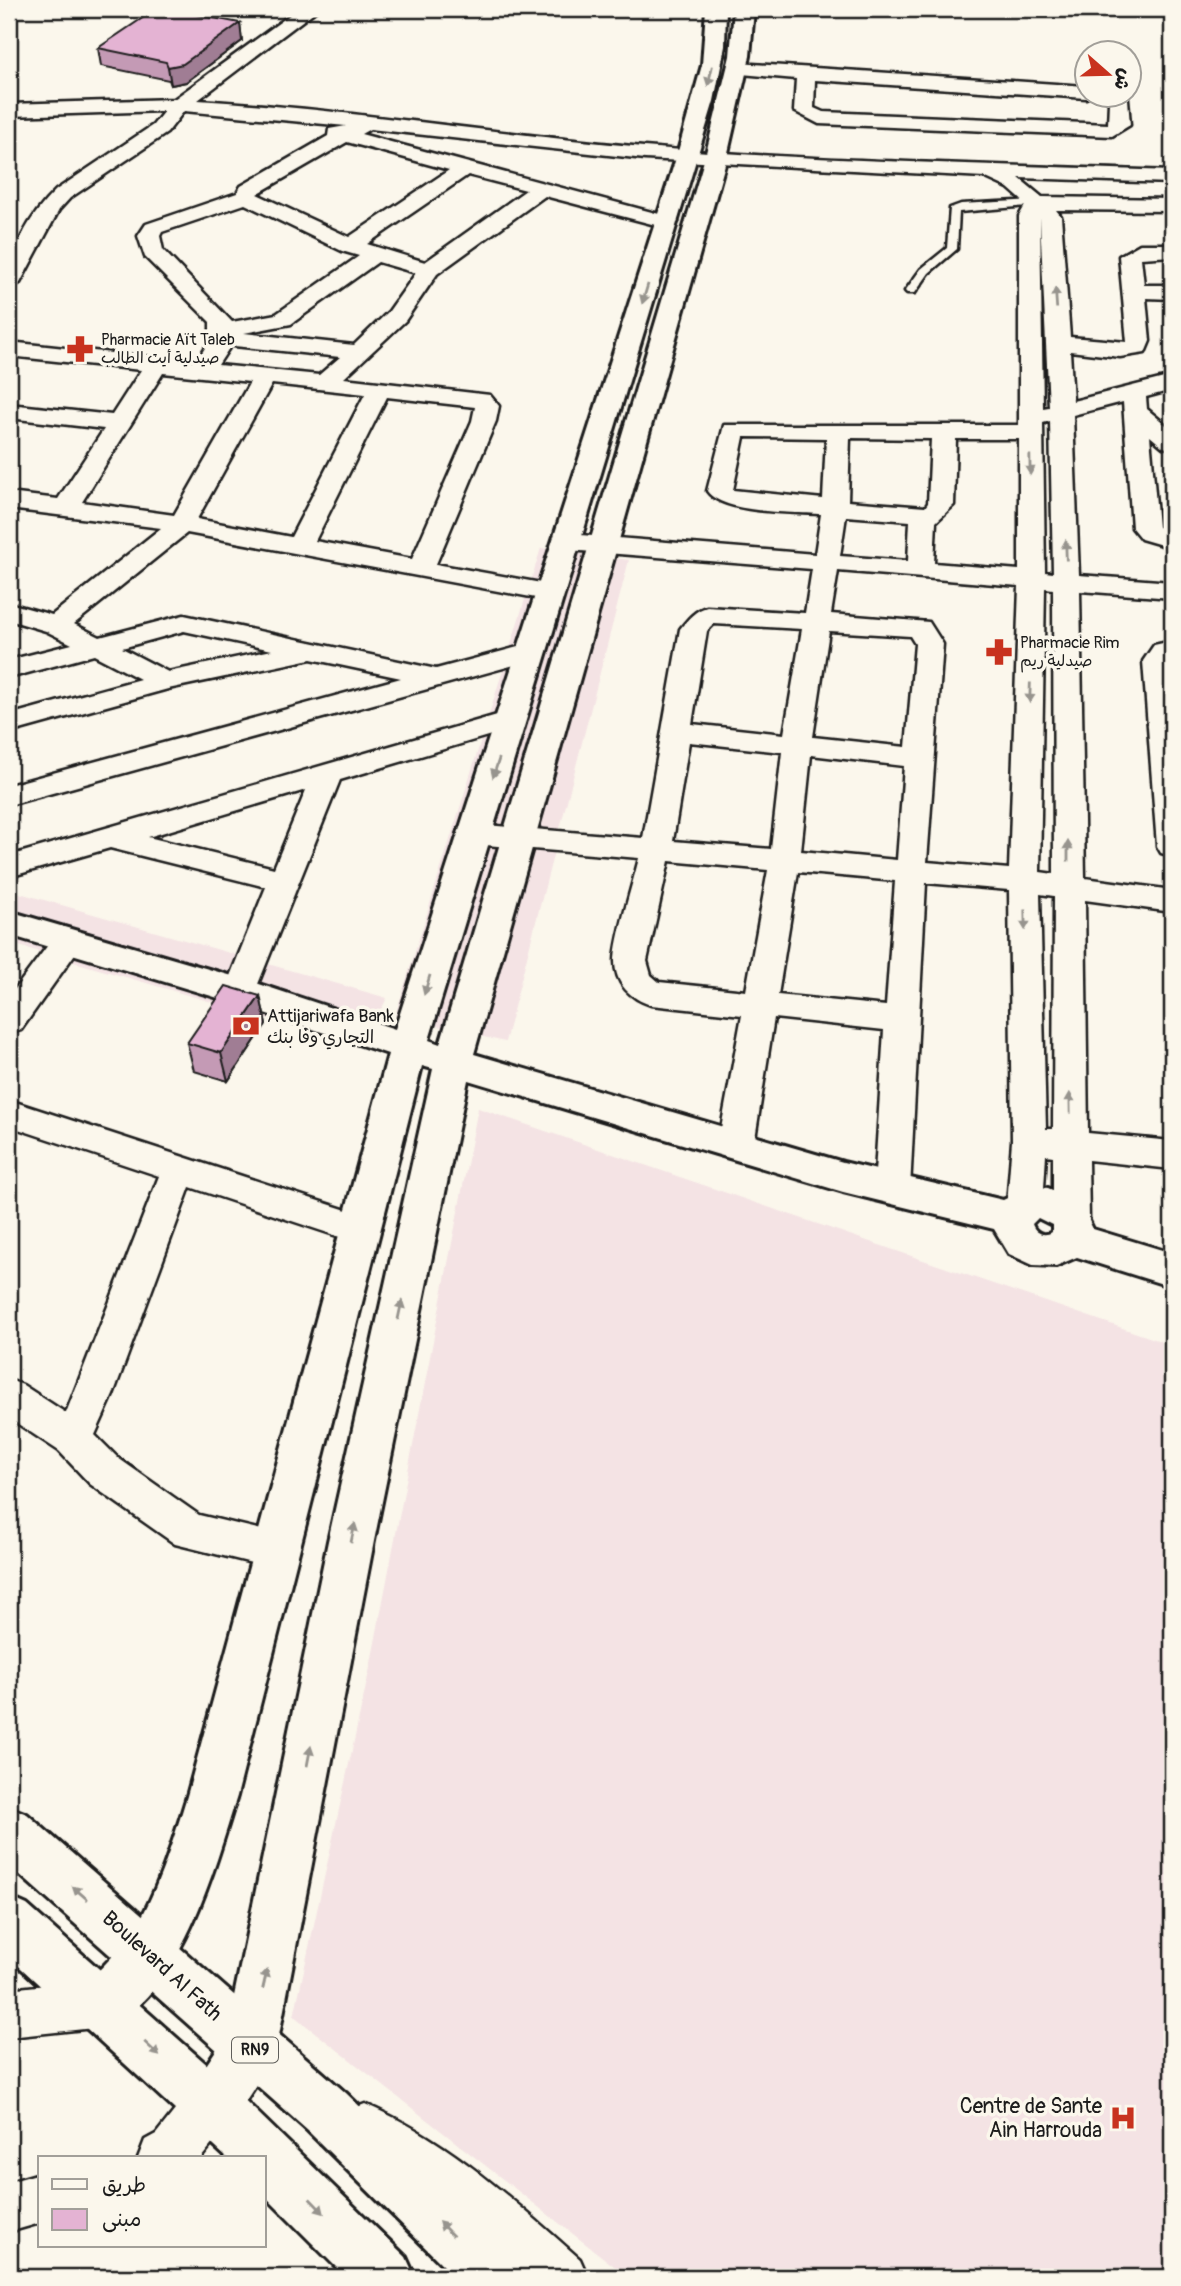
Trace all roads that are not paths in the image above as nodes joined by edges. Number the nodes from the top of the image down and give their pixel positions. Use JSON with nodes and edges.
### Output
{"nodes":[{"id":1,"x":309,"y":9,"type":"edge"},
{"id":2,"x":716,"y":9,"type":"edge"},
{"id":3,"x":744,"y":9,"type":"edge"},
{"id":4,"x":737,"y":69,"type":"junction"},
{"id":5,"x":806,"y":74,"type":"junction"},
{"id":6,"x":953,"y":84,"type":"junction"},
{"id":7,"x":1072,"y":91,"type":"edge"},
{"id":8,"x":179,"y":105,"type":"junction"},
{"id":9,"x":1119,"y":108,"type":"edge"},
{"id":10,"x":9,"y":110,"type":"edge"},
{"id":11,"x":270,"y":111,"type":"junction"},
{"id":12,"x":369,"y":121,"type":"junction"},
{"id":13,"x":954,"y":124,"type":"junction"},
{"id":14,"x":344,"y":136,"type":"junction"},
{"id":15,"x":702,"y":156,"type":"junction"},
{"id":16,"x":463,"y":169,"type":"junction"},
{"id":17,"x":954,"y":169,"type":"junction"},
{"id":18,"x":984,"y":171,"type":"junction"},
{"id":19,"x":1172,"y":177,"type":"edge"},
{"id":20,"x":541,"y":189,"type":"junction"},
{"id":21,"x":246,"y":197,"type":"junction"},
{"id":22,"x":1035,"y":202,"type":"junction"},
{"id":23,"x":1172,"y":205,"type":"edge"},
{"id":24,"x":667,"y":222,"type":"junction"},
{"id":25,"x":349,"y":246,"type":"junction"},
{"id":26,"x":1172,"y":250,"type":"edge"},
{"id":27,"x":375,"y":254,"type":"junction"},
{"id":28,"x":428,"y":270,"type":"junction"},
{"id":29,"x":9,"y":283,"type":"edge"},
{"id":30,"x":911,"y":291,"type":"dead end"},
{"id":31,"x":1132,"y":291,"type":"junction"},
{"id":32,"x":1172,"y":292,"type":"edge"},
{"id":33,"x":224,"y":334,"type":"junction"},
{"id":34,"x":1060,"y":343,"type":"junction"},
{"id":35,"x":9,"y":349,"type":"edge"},
{"id":36,"x":357,"y":352,"type":"junction"},
{"id":37,"x":156,"y":365,"type":"junction"},
{"id":38,"x":202,"y":370,"type":"junction"},
{"id":39,"x":265,"y":376,"type":"junction"},
{"id":40,"x":325,"y":383,"type":"junction"},
{"id":41,"x":1172,"y":383,"type":"edge"},
{"id":42,"x":380,"y":388,"type":"junction"},
{"id":43,"x":1135,"y":401,"type":"junction"},
{"id":44,"x":9,"y":411,"type":"edge"},
{"id":45,"x":1062,"y":411,"type":"junction"},
{"id":46,"x":119,"y":423,"type":"junction"},
{"id":47,"x":1029,"y":425,"type":"junction"},
{"id":48,"x":944,"y":430,"type":"junction"},
{"id":49,"x":838,"y":431,"type":"junction"},
{"id":50,"x":1172,"y":442,"type":"edge"},
{"id":51,"x":1139,"y":450,"type":"junction"},
{"id":52,"x":1172,"y":453,"type":"edge"},
{"id":53,"x":9,"y":501,"type":"edge"},
{"id":54,"x":66,"y":507,"type":"junction"},
{"id":55,"x":835,"y":508,"type":"junction"},
{"id":56,"x":923,"y":515,"type":"junction"},
{"id":57,"x":182,"y":524,"type":"junction"},
{"id":58,"x":1172,"y":540,"type":"edge"},
{"id":59,"x":584,"y":544,"type":"junction"},
{"id":60,"x":300,"y":545,"type":"junction"},
{"id":61,"x":825,"y":564,"type":"junction"},
{"id":62,"x":421,"y":569,"type":"junction"},
{"id":63,"x":921,"y":572,"type":"junction"},
{"id":64,"x":1032,"y":581,"type":"junction"},
{"id":65,"x":1066,"y":583,"type":"junction"},
{"id":66,"x":1172,"y":590,"type":"edge"},
{"id":67,"x":552,"y":593,"type":"junction"},
{"id":68,"x":9,"y":611,"type":"edge"},
{"id":69,"x":815,"y":623,"type":"junction"},
{"id":70,"x":56,"y":625,"type":"junction"},
{"id":71,"x":99,"y":647,"type":"junction"},
{"id":72,"x":1172,"y":649,"type":"edge"},
{"id":73,"x":313,"y":650,"type":"junction"},
{"id":74,"x":533,"y":651,"type":"junction"},
{"id":75,"x":9,"y":669,"type":"edge"},
{"id":76,"x":437,"y":677,"type":"junction"},
{"id":77,"x":165,"y":681,"type":"junction"},
{"id":78,"x":511,"y":720,"type":"junction"},
{"id":79,"x":9,"y":724,"type":"edge"},
{"id":80,"x":677,"y":731,"type":"junction"},
{"id":81,"x":797,"y":745,"type":"junction"},
{"id":82,"x":919,"y":758,"type":"junction"},
{"id":83,"x":1169,"y":760,"type":"edge"},
{"id":84,"x":328,"y":773,"type":"junction"},
{"id":85,"x":9,"y":795,"type":"edge"},
{"id":86,"x":474,"y":834,"type":"junction"},
{"id":87,"x":107,"y":836,"type":"junction"},
{"id":88,"x":517,"y":838,"type":"junction"},
{"id":89,"x":1172,"y":846,"type":"edge"},
{"id":90,"x":657,"y":848,"type":"junction"},
{"id":91,"x":785,"y":860,"type":"junction"},
{"id":92,"x":9,"y":867,"type":"edge"},
{"id":93,"x":909,"y":872,"type":"junction"},
{"id":94,"x":284,"y":881,"type":"junction"},
{"id":95,"x":1024,"y":881,"type":"junction"},
{"id":96,"x":1068,"y":888,"type":"junction"},
{"id":97,"x":1172,"y":901,"type":"edge"},
{"id":98,"x":9,"y":923,"type":"edge"},
{"id":99,"x":68,"y":941,"type":"junction"},
{"id":100,"x":240,"y":990,"type":"junction"},
{"id":101,"x":759,"y":1004,"type":"junction"},
{"id":102,"x":901,"y":1020,"type":"junction"},
{"id":103,"x":9,"y":1021,"type":"edge"},
{"id":104,"x":408,"y":1047,"type":"junction"},
{"id":105,"x":453,"y":1062,"type":"junction"},
{"id":106,"x":12,"y":1119,"type":"edge"},
{"id":107,"x":1029,"y":1140,"type":"junction"},
{"id":108,"x":736,"y":1145,"type":"junction"},
{"id":109,"x":1070,"y":1145,"type":"junction"},
{"id":110,"x":1172,"y":1155,"type":"edge"},
{"id":111,"x":179,"y":1169,"type":"junction"},
{"id":112,"x":892,"y":1189,"type":"junction"},
{"id":113,"x":1018,"y":1211,"type":"junction"},
{"id":114,"x":361,"y":1229,"type":"junction"},
{"id":115,"x":1071,"y":1230,"type":"junction"},
{"id":116,"x":1172,"y":1270,"type":"edge"},
{"id":117,"x":9,"y":1397,"type":"edge"},
{"id":118,"x":73,"y":1439,"type":"junction"},
{"id":119,"x":276,"y":1550,"type":"junction"},
{"id":120,"x":9,"y":1832,"type":"edge"},
{"id":121,"x":9,"y":1923,"type":"edge"},
{"id":122,"x":149,"y":1954,"type":"junction"},
{"id":123,"x":103,"y":2003,"type":"junction"},
{"id":124,"x":9,"y":2013,"type":"edge"},
{"id":125,"x":250,"y":2046,"type":"junction"},
{"id":126,"x":212,"y":2104,"type":"junction"},
{"id":127,"x":327,"y":2112,"type":"junction"},
{"id":128,"x":167,"y":2156,"type":"edge"},
{"id":129,"x":38,"y":2199,"type":"edge"},
{"id":130,"x":9,"y":2207,"type":"edge"},
{"id":131,"x":386,"y":2277,"type":"edge"},
{"id":132,"x":495,"y":2277,"type":"edge"},
{"id":133,"x":562,"y":2277,"type":"edge"}],
"edges":[{"from":1,"to":8,"type":"street"},
{"from":2,"to":15,"type":"main road","one_way":true},
{"from":3,"to":4,"type":"main road"},
{"from":4,"to":5,"type":"street"},
{"from":4,"to":15,"type":"main road"},
{"from":5,"to":6,"type":"street"},
{"from":5,"to":13,"type":"street"},
{"from":6,"to":7,"type":"street"},
{"from":6,"to":13,"type":"street"},
{"from":8,"to":10,"type":"street"},
{"from":8,"to":11,"type":"street"},
{"from":8,"to":29,"type":"street"},
{"from":9,"to":13,"type":"street"},
{"from":11,"to":12,"type":"street"},
{"from":11,"to":14,"type":"street"},
{"from":12,"to":14,"type":"street"},
{"from":12,"to":15,"type":"street"},
{"from":13,"to":17,"type":"street"},
{"from":14,"to":16,"type":"street"},
{"from":14,"to":21,"type":"street"},
{"from":15,"to":17,"type":"street"},
{"from":15,"to":24,"type":"main road"},
{"from":15,"to":59,"type":"main road"},
{"from":16,"to":20,"type":"street"},
{"from":16,"to":25,"type":"street"},
{"from":17,"to":18,"type":"street"},
{"from":18,"to":19,"type":"street"},
{"from":18,"to":22,"type":"street"},
{"from":20,"to":24,"type":"street"},
{"from":20,"to":28,"type":"street"},
{"from":21,"to":25,"type":"street"},
{"from":21,"to":33,"type":"street"},
{"from":22,"to":23,"type":"street"},
{"from":22,"to":30,"type":"lane"},
{"from":34,"to":22,"type":"street","one_way":true},
{"from":22,"to":47,"type":"street"},
{"from":24,"to":59,"type":"main road","one_way":true},
{"from":25,"to":27,"type":"street"},
{"from":26,"to":31,"type":"street"},
{"from":27,"to":28,"type":"street"},
{"from":27,"to":33,"type":"street"},
{"from":28,"to":36,"type":"street"},
{"from":31,"to":32,"type":"street"},
{"from":31,"to":34,"type":"street"},
{"from":33,"to":36,"type":"street"},
{"from":33,"to":38,"type":"street"},
{"from":34,"to":45,"type":"street"},
{"from":35,"to":37,"type":"street"},
{"from":36,"to":40,"type":"street"},
{"from":37,"to":38,"type":"street"},
{"from":37,"to":46,"type":"street"},
{"from":38,"to":39,"type":"street"},
{"from":39,"to":40,"type":"street"},
{"from":39,"to":57,"type":"street"},
{"from":40,"to":42,"type":"street"},
{"from":41,"to":43,"type":"street"},
{"from":42,"to":60,"type":"street"},
{"from":42,"to":62,"type":"street"},
{"from":43,"to":45,"type":"street"},
{"from":43,"to":50,"type":"street"},
{"from":43,"to":51,"type":"street"},
{"from":44,"to":46,"type":"street"},
{"from":45,"to":47,"type":"street"},
{"from":65,"to":45,"type":"street","one_way":true},
{"from":46,"to":54,"type":"street"},
{"from":47,"to":48,"type":"street"},
{"from":47,"to":64,"type":"street","one_way":true},
{"from":48,"to":49,"type":"street"},
{"from":48,"to":56,"type":"street"},
{"from":49,"to":55,"type":"street"},
{"from":49,"to":55,"type":"street"},
{"from":51,"to":52,"type":"street"},
{"from":51,"to":58,"type":"street"},
{"from":53,"to":54,"type":"street"},
{"from":54,"to":57,"type":"street"},
{"from":55,"to":56,"type":"street"},
{"from":55,"to":61,"type":"street"},
{"from":56,"to":63,"type":"street"},
{"from":57,"to":60,"type":"street"},
{"from":57,"to":70,"type":"street"},
{"from":59,"to":61,"type":"street"},
{"from":59,"to":67,"type":"main road"},
{"from":59,"to":88,"type":"main road"},
{"from":60,"to":62,"type":"street"},
{"from":61,"to":63,"type":"street"},
{"from":61,"to":69,"type":"street"},
{"from":62,"to":67,"type":"street"},
{"from":63,"to":64,"type":"street"},
{"from":64,"to":65,"type":"street"},
{"from":64,"to":95,"type":"street","one_way":true},
{"from":65,"to":66,"type":"street"},
{"from":96,"to":65,"type":"street","one_way":true},
{"from":67,"to":74,"type":"main road"},
{"from":68,"to":70,"type":"street"},
{"from":69,"to":80,"type":"street"},
{"from":69,"to":81,"type":"street"},
{"from":69,"to":82,"type":"street"},
{"from":70,"to":71,"type":"street"},
{"from":71,"to":73,"type":"street"},
{"from":71,"to":75,"type":"street"},
{"from":71,"to":77,"type":"street"},
{"from":72,"to":83,"type":"street"},
{"from":73,"to":76,"type":"street"},
{"from":73,"to":77,"type":"street"},
{"from":74,"to":76,"type":"street"},
{"from":74,"to":78,"type":"main road"},
{"from":76,"to":85,"type":"street"},
{"from":77,"to":79,"type":"street"},
{"from":78,"to":84,"type":"street"},
{"from":78,"to":86,"type":"main road","one_way":true},
{"from":80,"to":81,"type":"street"},
{"from":80,"to":90,"type":"street"},
{"from":81,"to":82,"type":"street"},
{"from":81,"to":91,"type":"street"},
{"from":82,"to":93,"type":"street"},
{"from":83,"to":89,"type":"street"},
{"from":84,"to":87,"type":"street"},
{"from":84,"to":94,"type":"street"},
{"from":86,"to":88,"type":"street"},
{"from":86,"to":104,"type":"main road","one_way":true},
{"from":87,"to":92,"type":"street"},
{"from":87,"to":94,"type":"street"},
{"from":88,"to":90,"type":"street"},
{"from":88,"to":105,"type":"main road"},
{"from":90,"to":91,"type":"street"},
{"from":90,"to":101,"type":"street"},
{"from":91,"to":93,"type":"street"},
{"from":91,"to":101,"type":"street"},
{"from":93,"to":95,"type":"street"},
{"from":93,"to":102,"type":"street"},
{"from":94,"to":100,"type":"street"},
{"from":95,"to":96,"type":"street"},
{"from":95,"to":107,"type":"street","one_way":true},
{"from":96,"to":97,"type":"street"},
{"from":109,"to":96,"type":"street","one_way":true},
{"from":98,"to":99,"type":"main road"},
{"from":99,"to":100,"type":"main road"},
{"from":99,"to":103,"type":"street"},
{"from":100,"to":104,"type":"main road"},
{"from":101,"to":102,"type":"street"},
{"from":101,"to":108,"type":"street"},
{"from":102,"to":112,"type":"street"},
{"from":104,"to":105,"type":"main road"},
{"from":104,"to":114,"type":"main road"},
{"from":105,"to":108,"type":"main road"},
{"from":125,"to":105,"type":"main road","one_way":true},
{"from":106,"to":111,"type":"street"},
{"from":107,"to":109,"type":"street"},
{"from":107,"to":113,"type":"street"},
{"from":108,"to":112,"type":"main road"},
{"from":109,"to":110,"type":"street"},
{"from":109,"to":115,"type":"street"},
{"from":111,"to":114,"type":"street"},
{"from":111,"to":118,"type":"street"},
{"from":112,"to":113,"type":"main road"},
{"from":113,"to":115,"type":"main road"},
{"from":114,"to":119,"type":"main road"},
{"from":115,"to":116,"type":"main road"},
{"from":117,"to":118,"type":"street"},
{"from":118,"to":119,"type":"street"},
{"from":119,"to":122,"type":"main road"},
{"from":122,"to":120,"type":"main road","name":"Boulevard Al Fath","number":"RN9","one_way":true},
{"from":121,"to":123,"type":"main road"},
{"from":122,"to":123,"type":"main road"},
{"from":122,"to":125,"type":"main road","name":"Boulevard Al Fath","number":"RN9"},
{"from":123,"to":124,"type":"street"},
{"from":123,"to":126,"type":"main road","one_way":true},
{"from":125,"to":126,"type":"main road"},
{"from":125,"to":127,"type":"main road","name":"Boulevard Al Fath","number":"RN9"},
{"from":126,"to":128,"type":"street"},
{"from":126,"to":131,"type":"main road","one_way":true},
{"from":132,"to":127,"type":"main road","name":"Boulevard Al Fath","number":"RN9","one_way":true},
{"from":127,"to":133,"type":"street"},
{"from":129,"to":130,"type":"street"}]}
